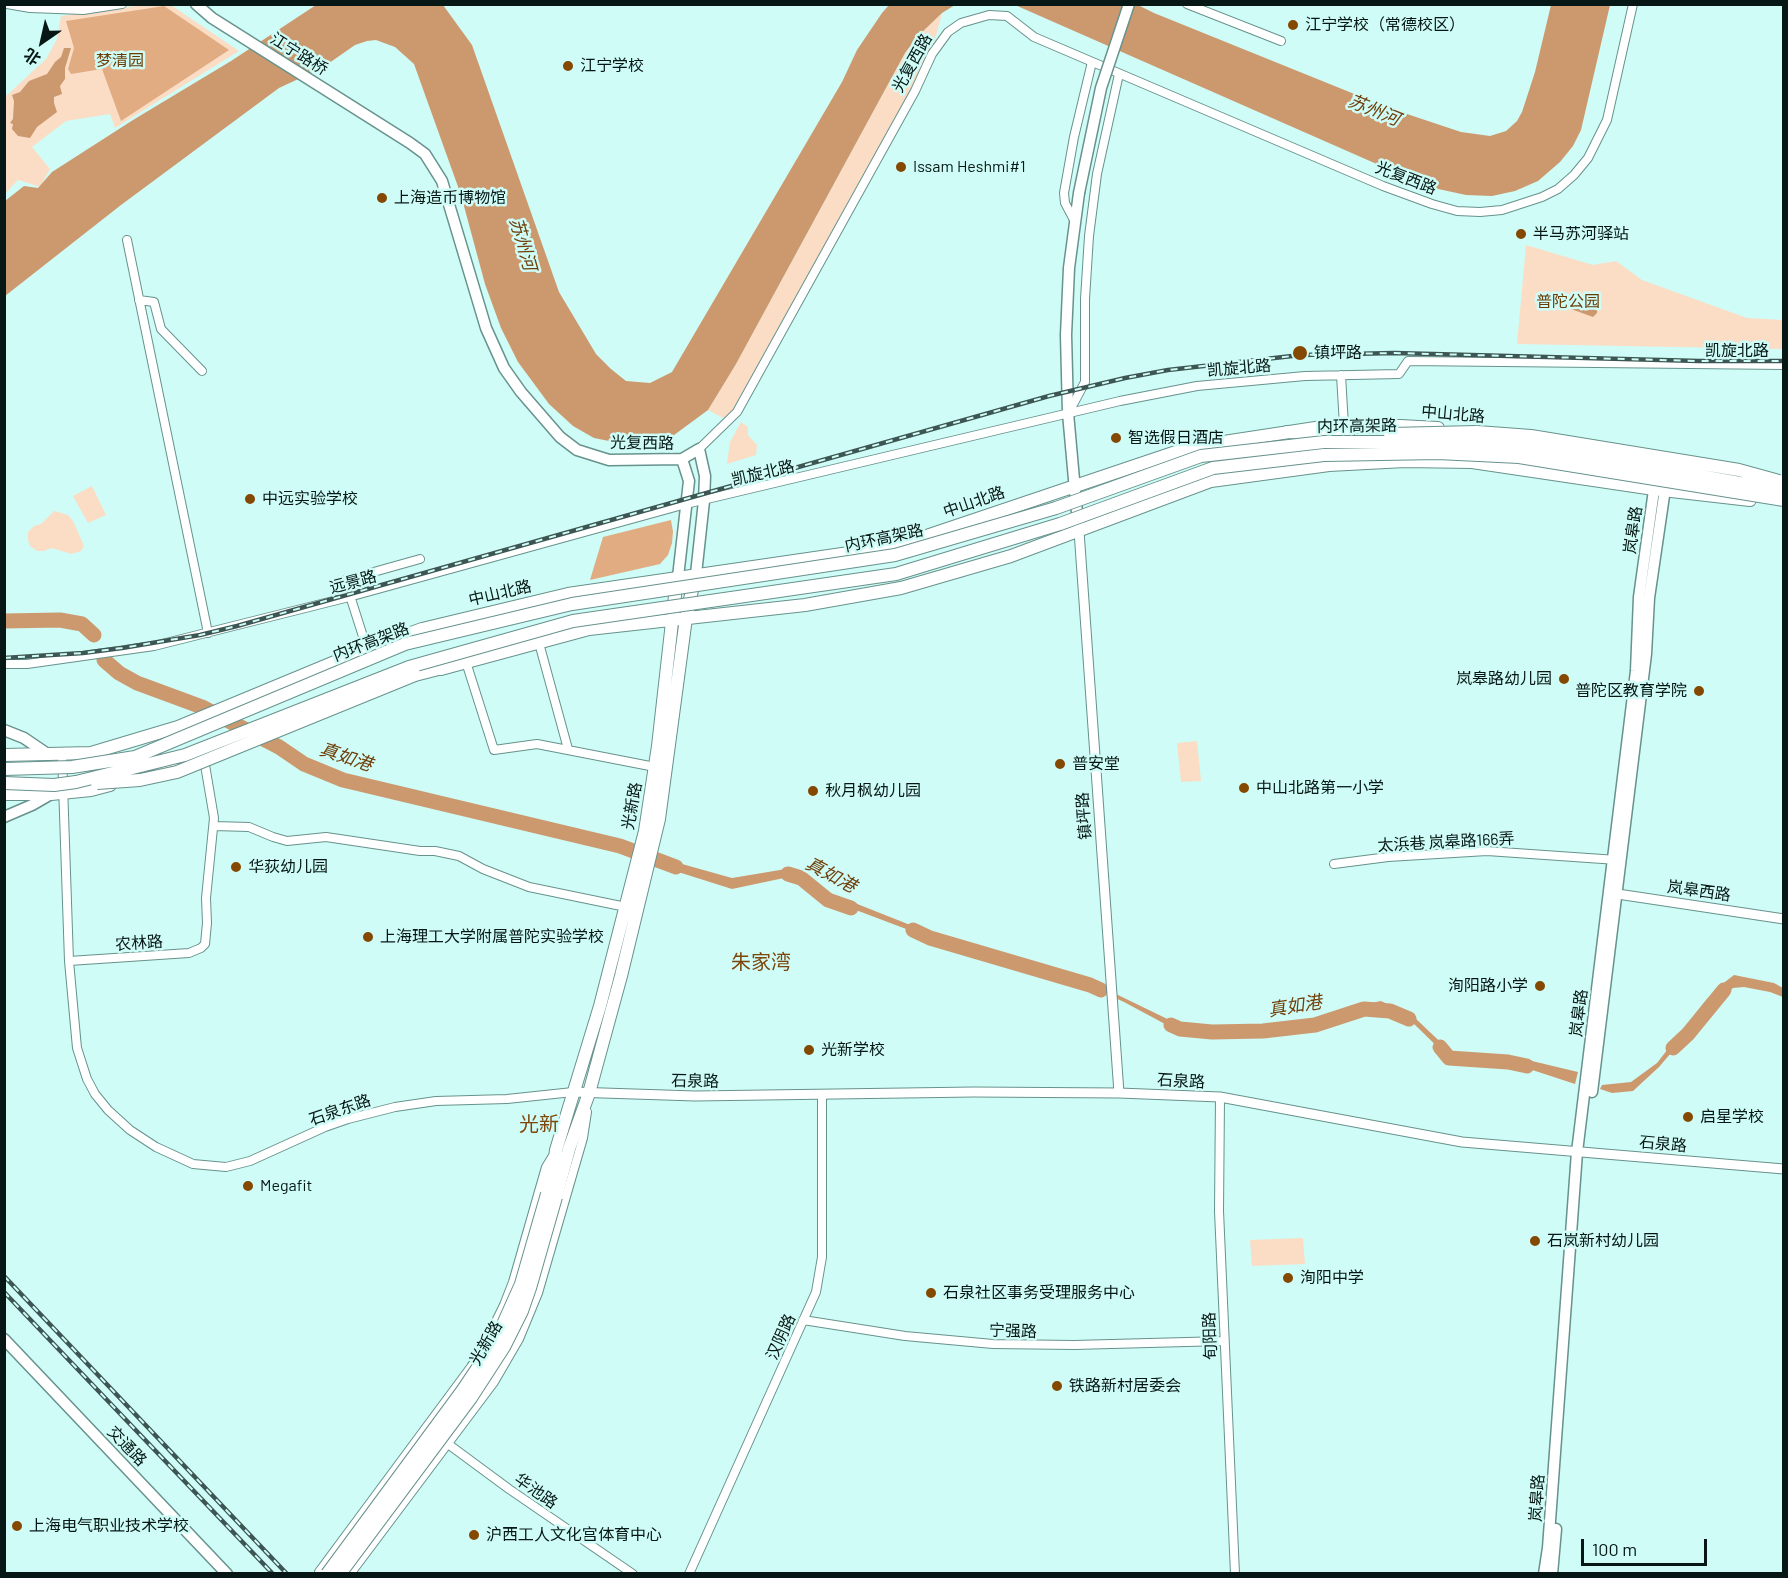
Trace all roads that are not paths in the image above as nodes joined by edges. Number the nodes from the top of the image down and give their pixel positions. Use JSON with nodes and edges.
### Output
{"nodes":[{"id":1,"x":7,"y":4,"type":"edge"},
{"id":2,"x":122,"y":4,"type":"edge"},
{"id":3,"x":196,"y":4,"type":"edge"},
{"id":4,"x":1129,"y":4,"type":"edge"},
{"id":5,"x":1187,"y":4,"type":"edge"},
{"id":6,"x":1633,"y":4,"type":"edge"},
{"id":7,"x":1281,"y":41,"type":"dead end"},
{"id":8,"x":1092,"y":62,"type":"junction"},
{"id":9,"x":1119,"y":74,"type":"junction"},
{"id":10,"x":425,"y":154,"type":"joint"},
{"id":11,"x":1074,"y":220,"type":"junction"},
{"id":12,"x":127,"y":240,"type":"dead end"},
{"id":13,"x":139,"y":300,"type":"junction"},
{"id":14,"x":1784,"y":365,"type":"edge"},
{"id":15,"x":202,"y":371,"type":"dead end"},
{"id":16,"x":1341,"y":375,"type":"junction"},
{"id":17,"x":1068,"y":413,"type":"junction"},
{"id":18,"x":1346,"y":430,"type":"junction"},
{"id":19,"x":699,"y":449,"type":"junction"},
{"id":20,"x":682,"y":459,"type":"junction"},
{"id":21,"x":1664,"y":460,"type":"junction"},
{"id":22,"x":1784,"y":480,"type":"edge"},
{"id":23,"x":1074,"y":486,"type":"junction"},
{"id":24,"x":1784,"y":488,"type":"edge"},
{"id":25,"x":1660,"y":490,"type":"junction"},
{"id":26,"x":704,"y":501,"type":"junction"},
{"id":27,"x":1784,"y":502,"type":"edge"},
{"id":28,"x":686,"y":504,"type":"junction"},
{"id":29,"x":1079,"y":531,"type":"junction"},
{"id":30,"x":420,"y":559,"type":"dead end"},
{"id":31,"x":696,"y":574,"type":"junction"},
{"id":32,"x":678,"y":577,"type":"junction"},
{"id":33,"x":349,"y":597,"type":"junction"},
{"id":34,"x":686,"y":618,"type":"junction"},
{"id":35,"x":672,"y":620,"type":"junction"},
{"id":36,"x":208,"y":633,"type":"junction"},
{"id":37,"x":539,"y":642,"type":"junction"},
{"id":38,"x":367,"y":649,"type":"junction"},
{"id":39,"x":466,"y":662,"type":"junction"},
{"id":40,"x":4,"y":664,"type":"edge"},
{"id":41,"x":450,"y":666,"type":"junction"},
{"id":42,"x":4,"y":730,"type":"edge"},
{"id":43,"x":568,"y":749,"type":"junction"},
{"id":44,"x":4,"y":755,"type":"edge"},
{"id":45,"x":56,"y":755,"type":"junction"},
{"id":46,"x":203,"y":755,"type":"junction"},
{"id":47,"x":655,"y":767,"type":"junction"},
{"id":48,"x":4,"y":770,"type":"edge"},
{"id":49,"x":4,"y":783,"type":"edge"},
{"id":50,"x":56,"y":791,"type":"junction"},
{"id":51,"x":4,"y":794,"type":"edge"},
{"id":52,"x":4,"y":817,"type":"edge"},
{"id":53,"x":214,"y":826,"type":"junction"},
{"id":54,"x":646,"y":852,"type":"junction"},
{"id":55,"x":1617,"y":860,"type":"junction"},
{"id":56,"x":1334,"y":864,"type":"dead end"},
{"id":57,"x":1613,"y":893,"type":"junction"},
{"id":58,"x":636,"y":894,"type":"junction"},
{"id":59,"x":626,"y":907,"type":"junction"},
{"id":60,"x":1784,"y":919,"type":"edge"},
{"id":61,"x":69,"y":961,"type":"junction"},
{"id":62,"x":573,"y":1092,"type":"junction"},
{"id":63,"x":589,"y":1093,"type":"junction"},
{"id":64,"x":1119,"y":1093,"type":"junction"},
{"id":65,"x":822,"y":1095,"type":"junction"},
{"id":66,"x":1220,"y":1097,"type":"junction"},
{"id":67,"x":556,"y":1150,"type":"junction"},
{"id":68,"x":1581,"y":1152,"type":"junction"},
{"id":69,"x":1784,"y":1168,"type":"edge"},
{"id":70,"x":551,"y":1195,"type":"junction"},
{"id":71,"x":803,"y":1320,"type":"junction"},
{"id":72,"x":4,"y":1339,"type":"edge"},
{"id":73,"x":1224,"y":1341,"type":"junction"},
{"id":74,"x":426,"y":1428,"type":"junction"},
{"id":75,"x":447,"y":1444,"type":"junction"},
{"id":76,"x":227,"y":1574,"type":"edge"},
{"id":77,"x":320,"y":1574,"type":"edge"},
{"id":78,"x":327,"y":1574,"type":"edge"},
{"id":79,"x":340,"y":1574,"type":"edge"},
{"id":80,"x":350,"y":1574,"type":"edge"},
{"id":81,"x":633,"y":1574,"type":"edge"},
{"id":82,"x":689,"y":1574,"type":"edge"},
{"id":83,"x":1235,"y":1574,"type":"edge"},
{"id":84,"x":1544,"y":1574,"type":"edge"},
{"id":85,"x":1552,"y":1574,"type":"edge"}],
"edges":[{"from":1,"to":2,"type":"street"},
{"from":3,"to":10,"type":"main road","name":"江宁路桥"},
{"from":4,"to":11,"type":"main road","name":"镇坪路","bridge":true},
{"from":5,"to":7,"type":"street"},
{"from":6,"to":9,"type":"street","name":"光复西路"},
{"from":8,"to":9,"type":"street","name":"光复西路"},
{"from":8,"to":11,"type":"street"},
{"from":8,"to":19,"type":"street","name":"光复西路"},
{"from":9,"to":17,"type":"street"},
{"from":10,"to":20,"type":"main road","name":"光复西路"},
{"from":11,"to":17,"type":"main road","name":"镇坪路"},
{"from":12,"to":13,"type":"street"},
{"from":13,"to":15,"type":"street"},
{"from":13,"to":36,"type":"street"},
{"from":14,"to":16,"type":"street","name":"凯旋北路"},
{"from":16,"to":17,"type":"street","name":"凯旋北路"},
{"from":16,"to":18,"type":"street"},
{"from":17,"to":23,"type":"main road","name":"镇坪路"},
{"from":17,"to":26,"type":"street","name":"凯旋北路"},
{"from":18,"to":21,"type":"main road","name":"中山北路"},
{"from":18,"to":22,"type":"main road","bridge":true},
{"from":18,"to":23,"type":"main road","name":"中山北路"},
{"from":19,"to":20,"type":"main road","name":"光复西路"},
{"from":19,"to":26,"type":"main road","name":"光新路"},
{"from":20,"to":28,"type":"main road","name":"光新路"},
{"from":21,"to":22,"type":"main road","name":"中山北路"},
{"from":21,"to":25,"type":"main road","name":"岚皋路"},
{"from":23,"to":29,"type":"main road","name":"镇坪路"},
{"from":23,"to":31,"type":"main road","name":"中山北路"},
{"from":24,"to":48,"type":"main road","name":"内环高架路","bridge":true},
{"from":25,"to":27,"type":"main road"},
{"from":25,"to":29,"type":"main road"},
{"from":25,"to":55,"type":"main road","name":"岚皋路"},
{"from":26,"to":28,"type":"street","name":"远景路"},
{"from":26,"to":31,"type":"main road","name":"光新路"},
{"from":27,"to":50,"type":"main road","name":"内环高架路","bridge":true},
{"from":28,"to":32,"type":"main road","name":"光新路"},
{"from":28,"to":33,"type":"street","name":"远景路"},
{"from":29,"to":34,"type":"main road"},
{"from":29,"to":64,"type":"street","name":"镇坪路"},
{"from":30,"to":33,"type":"street"},
{"from":31,"to":32,"type":"main road","name":"中山北路"},
{"from":31,"to":34,"type":"main road","name":"光新路"},
{"from":32,"to":35,"type":"main road","name":"光新路"},
{"from":32,"to":38,"type":"main road","name":"中山北路"},
{"from":33,"to":36,"type":"street","name":"远景路"},
{"from":33,"to":38,"type":"street"},
{"from":34,"to":35,"type":"main road"},
{"from":34,"to":54,"type":"main road","name":"光新路"},
{"from":35,"to":37,"type":"main road"},
{"from":35,"to":47,"type":"main road","name":"光新路"},
{"from":36,"to":40,"type":"street","name":"远景路"},
{"from":37,"to":39,"type":"main road"},
{"from":37,"to":43,"type":"street"},
{"from":38,"to":45,"type":"main road","name":"中山北路"},
{"from":39,"to":41,"type":"main road"},
{"from":39,"to":43,"type":"street"},
{"from":41,"to":46,"type":"main road","bridge":true},
{"from":41,"to":50,"type":"main road","bridge":true},
{"from":42,"to":45,"type":"main road"},
{"from":43,"to":47,"type":"street"},
{"from":44,"to":45,"type":"main road","name":"中山北路"},
{"from":45,"to":50,"type":"street"},
{"from":46,"to":50,"type":"main road"},
{"from":46,"to":53,"type":"street","name":"农林路"},
{"from":47,"to":54,"type":"main road","name":"光新路"},
{"from":49,"to":50,"type":"main road","name":"内环高架路","bridge":true},
{"from":50,"to":51,"type":"main road"},
{"from":50,"to":52,"type":"main road"},
{"from":50,"to":61,"type":"street"},
{"from":53,"to":59,"type":"street"},
{"from":53,"to":61,"type":"street","name":"农林路"},
{"from":54,"to":58,"type":"main road","name":"光新路"},
{"from":55,"to":56,"type":"street","name":"太浜巷 岚皋路166弄"},
{"from":55,"to":57,"type":"main road","name":"岚皋路"},
{"from":57,"to":60,"type":"street","name":"岚皋西路"},
{"from":57,"to":68,"type":"main road","name":"岚皋路"},
{"from":58,"to":59,"type":"main road","name":"光新路"},
{"from":58,"to":63,"type":"main road","name":"光新路"},
{"from":59,"to":62,"type":"main road","name":"光新路"},
{"from":61,"to":62,"type":"street","name":"石泉东路"},
{"from":62,"to":63,"type":"street","name":"石泉路"},
{"from":62,"to":67,"type":"main road","name":"光新路"},
{"from":63,"to":65,"type":"street","name":"石泉路"},
{"from":63,"to":70,"type":"main road","name":"光新路"},
{"from":63,"to":75,"type":"street","name":"光新路"},
{"from":64,"to":65,"type":"street","name":"石泉路"},
{"from":64,"to":66,"type":"street","name":"石泉路"},
{"from":65,"to":71,"type":"street","name":"汉阴路"},
{"from":66,"to":68,"type":"street","name":"石泉路"},
{"from":66,"to":73,"type":"street","name":"旬阳路"},
{"from":67,"to":70,"type":"main road","name":"光新路"},
{"from":67,"to":74,"type":"street","name":"光新路"},
{"from":68,"to":69,"type":"street","name":"石泉路"},
{"from":68,"to":84,"type":"main road","name":"岚皋路"},
{"from":68,"to":85,"type":"main road","name":"岚皋路"},
{"from":70,"to":78,"type":"main road","name":"光新路","bridge":true},
{"from":70,"to":79,"type":"main road","name":"光新路","bridge":true},
{"from":71,"to":73,"type":"street","name":"宁强路"},
{"from":71,"to":82,"type":"street","name":"汉阴路"},
{"from":72,"to":76,"type":"main road","name":"交通路"},
{"from":73,"to":83,"type":"street","name":"旬阳路"},
{"from":74,"to":75,"type":"street","name":"华池路"},
{"from":74,"to":77,"type":"street","name":"光新路"},
{"from":75,"to":80,"type":"street","name":"光新路"},
{"from":75,"to":81,"type":"street","name":"华池路"}]}
